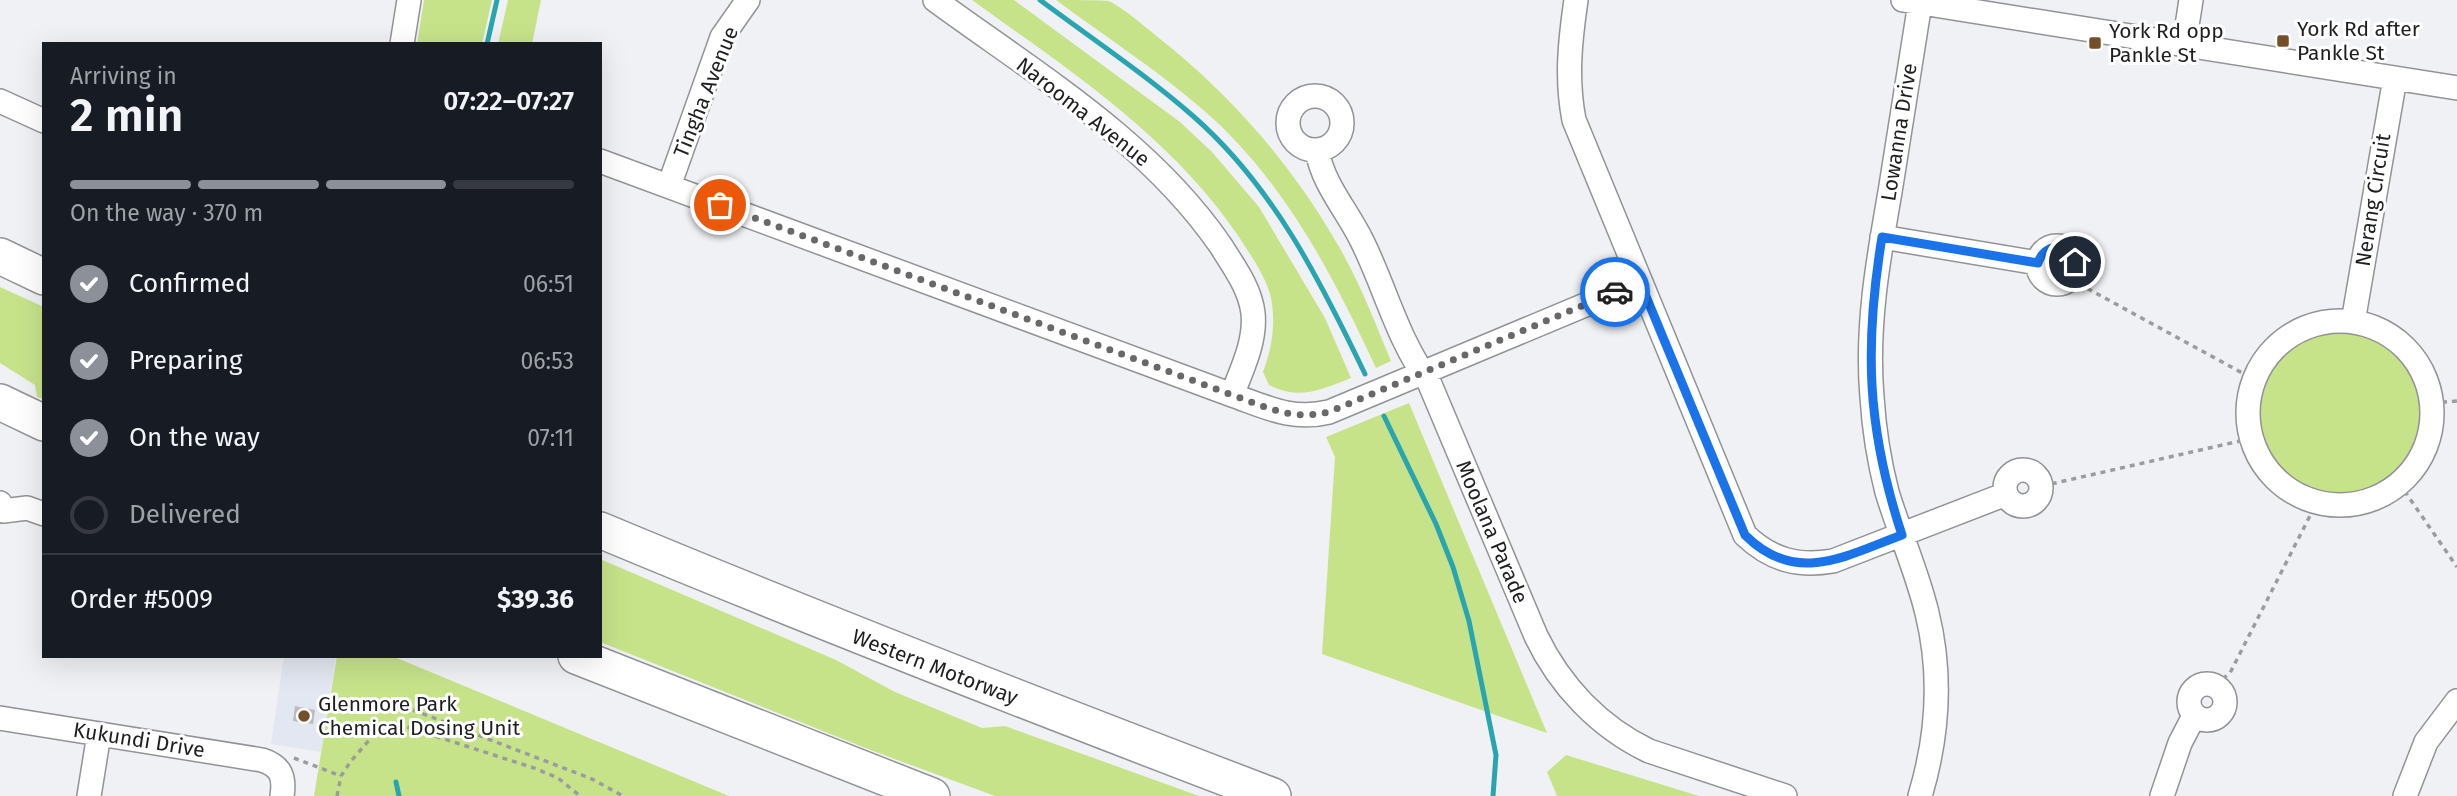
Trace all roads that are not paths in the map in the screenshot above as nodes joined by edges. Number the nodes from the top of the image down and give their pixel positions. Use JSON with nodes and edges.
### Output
{"nodes":[{"id":1,"x":409,"y":0,"type":"edge"},
{"id":2,"x":748,"y":0,"type":"edge"},
{"id":3,"x":935,"y":0,"type":"edge"},
{"id":4,"x":1576,"y":0,"type":"edge"},
{"id":5,"x":2191,"y":0,"type":"edge"},
{"id":6,"x":1912,"y":1,"type":"edge"},
{"id":7,"x":402,"y":42,"type":"edge"},
{"id":8,"x":2184,"y":45,"type":"junction"},
{"id":9,"x":2395,"y":78,"type":"junction"},
{"id":10,"x":2457,"y":88,"type":"edge"},
{"id":11,"x":0,"y":101,"type":"edge"},
{"id":12,"x":42,"y":120,"type":"edge"},
{"id":13,"x":1317,"y":150,"type":"dead end"},
{"id":14,"x":602,"y":162,"type":"edge"},
{"id":15,"x":669,"y":186,"type":"junction"},
{"id":16,"x":1882,"y":237,"type":"junction"},
{"id":17,"x":0,"y":256,"type":"edge"},
{"id":18,"x":2038,"y":263,"type":"junction"},
{"id":19,"x":42,"y":276,"type":"edge"},
{"id":20,"x":1640,"y":282,"type":"junction"},
{"id":21,"x":2353,"y":322,"type":"junction"},
{"id":22,"x":1422,"y":372,"type":"junction"},
{"id":23,"x":1232,"y":395,"type":"junction"},
{"id":24,"x":0,"y":402,"type":"edge"},
{"id":25,"x":42,"y":422,"type":"edge"},
{"id":26,"x":2042,"y":486,"type":"road end"},
{"id":27,"x":2,"y":507,"type":"edge"},
{"id":28,"x":42,"y":513,"type":"edge"},
{"id":29,"x":602,"y":531,"type":"edge"},
{"id":30,"x":1902,"y":535,"type":"junction"},
{"id":31,"x":581,"y":658,"type":"edge"},
{"id":32,"x":2215,"y":685,"type":"road end"},
{"id":33,"x":2457,"y":701,"type":"edge"},
{"id":34,"x":0,"y":718,"type":"edge"},
{"id":35,"x":99,"y":734,"type":"junction"},
{"id":36,"x":89,"y":796,"type":"edge"},
{"id":37,"x":282,"y":796,"type":"edge"},
{"id":38,"x":932,"y":796,"type":"edge"},
{"id":39,"x":1273,"y":796,"type":"edge"},
{"id":40,"x":1785,"y":796,"type":"edge"},
{"id":41,"x":1920,"y":796,"type":"edge"},
{"id":42,"x":2162,"y":796,"type":"edge"},
{"id":43,"x":2405,"y":796,"type":"edge"}],
"edges":[{"from":1,"to":7,"type":"street"},
{"from":2,"to":15,"type":"street","name":"Tingha Avenue"},
{"from":3,"to":23,"type":"street","name":"Narooma Avenue"},
{"from":4,"to":20,"type":"street"},
{"from":5,"to":8,"type":"street"},
{"from":6,"to":8,"type":"street"},
{"from":6,"to":16,"type":"street","name":"Lowanna Drive"},
{"from":8,"to":9,"type":"street"},
{"from":9,"to":10,"type":"street"},
{"from":9,"to":21,"type":"street","name":"Nerang Circuit"},
{"from":11,"to":12,"type":"street"},
{"from":13,"to":22,"type":"street","name":"Moolana Parade"},
{"from":14,"to":15,"type":"street"},
{"from":15,"to":23,"type":"street"},
{"from":16,"to":18,"type":"street"},
{"from":16,"to":30,"type":"street","name":"Lowanna Drive"},
{"from":17,"to":19,"type":"highway"},
{"from":18,"to":18,"type":"street"},
{"from":20,"to":22,"type":"street"},
{"from":20,"to":30,"type":"street"},
{"from":21,"to":21,"type":"street"},
{"from":22,"to":23,"type":"street"},
{"from":22,"to":40,"type":"street","name":"Moolana Parade"},
{"from":24,"to":25,"type":"highway"},
{"from":26,"to":30,"type":"street"},
{"from":27,"to":28,"type":"street"},
{"from":29,"to":39,"type":"highway","name":"Western Motorway"},
{"from":30,"to":41,"type":"street","name":"Lowanna Drive"},
{"from":31,"to":38,"type":"highway"},
{"from":32,"to":42,"type":"street"},
{"from":33,"to":43,"type":"street"},
{"from":34,"to":35,"type":"street","name":"Kukundi Drive"},
{"from":35,"to":36,"type":"street"},
{"from":35,"to":37,"type":"street","name":"Kukundi Drive"}]}
